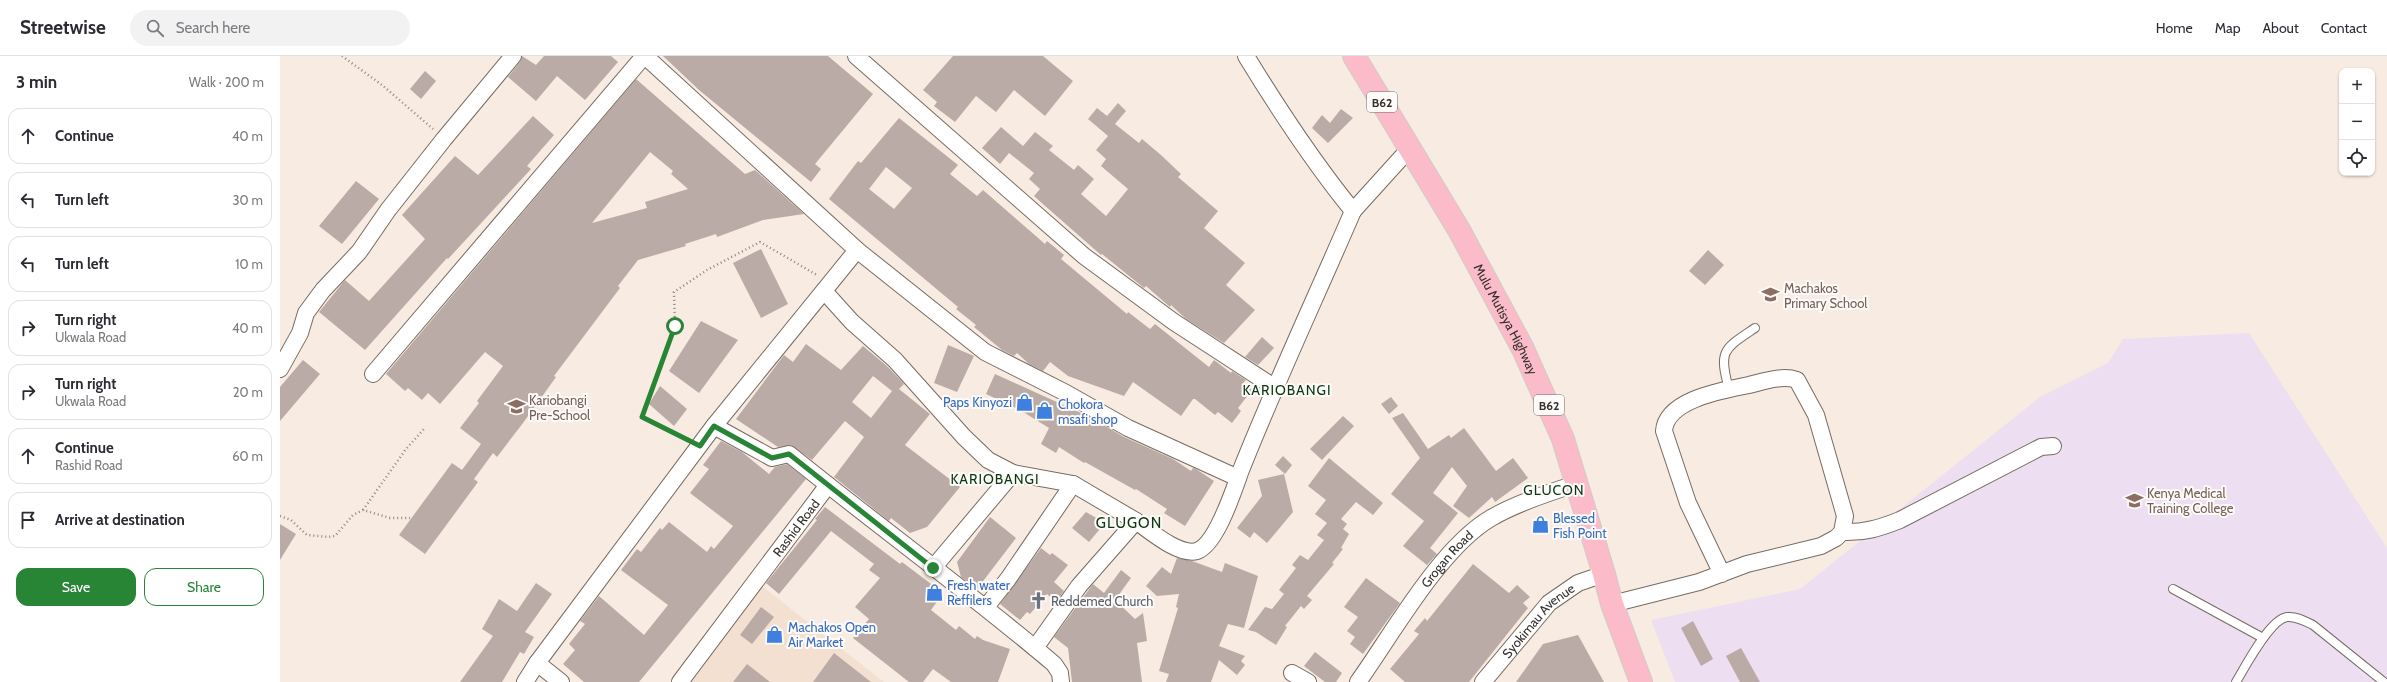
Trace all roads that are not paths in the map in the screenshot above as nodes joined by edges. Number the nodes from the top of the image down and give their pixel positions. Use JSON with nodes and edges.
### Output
{"nodes":[{"id":1,"x":513,"y":56,"type":"edge"},
{"id":2,"x":644,"y":56,"type":"edge"},
{"id":3,"x":856,"y":56,"type":"edge"},
{"id":4,"x":1246,"y":56,"type":"edge"},
{"id":5,"x":1354,"y":56,"type":"edge"},
{"id":6,"x":1410,"y":148,"type":"junction"},
{"id":7,"x":1353,"y":211,"type":"junction"},
{"id":8,"x":857,"y":250,"type":"junction"},
{"id":9,"x":827,"y":287,"type":"junction"},
{"id":10,"x":1755,"y":328,"type":"dead end"},
{"id":11,"x":280,"y":369,"type":"edge"},
{"id":12,"x":373,"y":374,"type":"dead end"},
{"id":13,"x":1274,"y":387,"type":"junction"},
{"id":14,"x":1729,"y":389,"type":"junction"},
{"id":15,"x":714,"y":426,"type":"junction"},
{"id":16,"x":2053,"y":446,"type":"dead end"},
{"id":17,"x":1013,"y":474,"type":"junction"},
{"id":18,"x":1238,"y":478,"type":"junction"},
{"id":19,"x":1073,"y":484,"type":"junction"},
{"id":20,"x":1576,"y":484,"type":"junction"},
{"id":21,"x":828,"y":485,"type":"junction"},
{"id":22,"x":1136,"y":521,"type":"junction"},
{"id":23,"x":1842,"y":532,"type":"junction"},
{"id":24,"x":933,"y":568,"type":"junction"},
{"id":25,"x":1604,"y":574,"type":"junction"},
{"id":26,"x":1722,"y":574,"type":"junction"},
{"id":27,"x":2173,"y":589,"type":"dead end"},
{"id":28,"x":1612,"y":604,"type":"junction"},
{"id":29,"x":986,"y":607,"type":"junction"},
{"id":30,"x":2263,"y":638,"type":"junction"},
{"id":31,"x":1035,"y":648,"type":"junction"},
{"id":32,"x":537,"y":663,"type":"junction"},
{"id":33,"x":1292,"y":673,"type":"dead end"},
{"id":34,"x":525,"y":682,"type":"edge"},
{"id":35,"x":562,"y":682,"type":"edge"},
{"id":36,"x":680,"y":682,"type":"edge"},
{"id":37,"x":1061,"y":682,"type":"edge"},
{"id":38,"x":1308,"y":682,"type":"edge"},
{"id":39,"x":1358,"y":682,"type":"edge"},
{"id":40,"x":1483,"y":682,"type":"edge"},
{"id":41,"x":1641,"y":682,"type":"edge"},
{"id":42,"x":2236,"y":682,"type":"edge"},
{"id":43,"x":2384,"y":682,"type":"edge"}],
"edges":[{"from":1,"to":11,"type":"street"},
{"from":2,"to":8,"type":"street"},
{"from":2,"to":12,"type":"street"},
{"from":3,"to":13,"type":"street"},
{"from":4,"to":7,"type":"street"},
{"from":5,"to":6,"type":"highway","number":"B62"},
{"from":6,"to":7,"type":"street"},
{"from":6,"to":20,"type":"highway","name":"Mulu Mutisya Highway","number":"B62"},
{"from":7,"to":13,"type":"street"},
{"from":8,"to":9,"type":"street"},
{"from":8,"to":18,"type":"street"},
{"from":9,"to":15,"type":"street"},
{"from":9,"to":17,"type":"street"},
{"from":10,"to":14,"type":"lane"},
{"from":13,"to":18,"type":"street"},
{"from":14,"to":23,"type":"street"},
{"from":14,"to":26,"type":"street"},
{"from":15,"to":21,"type":"street"},
{"from":15,"to":32,"type":"street"},
{"from":16,"to":23,"type":"street"},
{"from":17,"to":19,"type":"street"},
{"from":17,"to":24,"type":"street"},
{"from":18,"to":22,"type":"street"},
{"from":19,"to":22,"type":"street"},
{"from":19,"to":29,"type":"street"},
{"from":20,"to":25,"type":"highway","name":"Mulu Mutisya Highway","number":"B62"},
{"from":20,"to":39,"type":"street","name":"Grogan Road"},
{"from":21,"to":24,"type":"street"},
{"from":21,"to":36,"type":"street","name":"Rashid Road"},
{"from":22,"to":31,"type":"street"},
{"from":23,"to":26,"type":"street"},
{"from":24,"to":29,"type":"street"},
{"from":25,"to":28,"type":"highway","name":"Mulu Mutisya Highway","number":"B62"},
{"from":25,"to":40,"type":"street","name":"Syokimau Avenue"},
{"from":26,"to":28,"type":"street"},
{"from":27,"to":30,"type":"lane"},
{"from":28,"to":41,"type":"highway","name":"Mulu Mutisya Highway","number":"B62"},
{"from":29,"to":31,"type":"street"},
{"from":30,"to":42,"type":"lane"},
{"from":30,"to":43,"type":"lane"},
{"from":31,"to":37,"type":"street"},
{"from":32,"to":34,"type":"street"},
{"from":32,"to":35,"type":"street"},
{"from":33,"to":38,"type":"street"}]}
